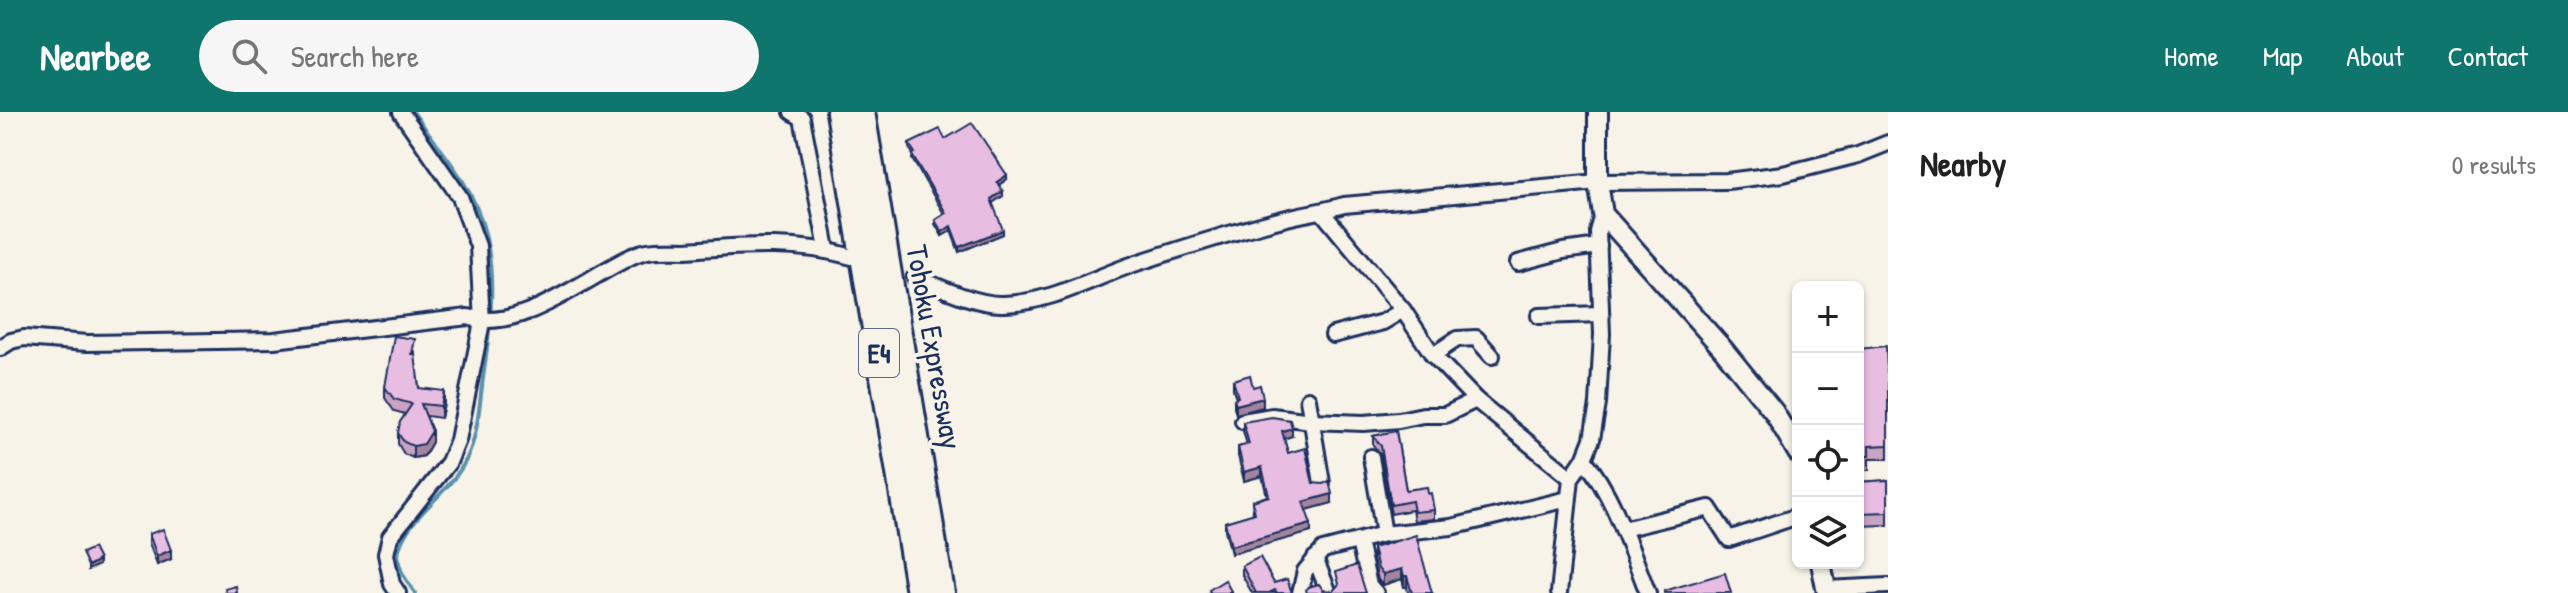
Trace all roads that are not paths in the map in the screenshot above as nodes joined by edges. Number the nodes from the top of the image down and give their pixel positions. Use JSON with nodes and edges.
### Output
{"nodes":[{"id":1,"x":401,"y":112,"type":"edge"},
{"id":2,"x":792,"y":112,"type":"edge"},
{"id":3,"x":839,"y":112,"type":"edge"},
{"id":4,"x":862,"y":112,"type":"edge"},
{"id":5,"x":1598,"y":112,"type":"edge"},
{"id":6,"x":1888,"y":143,"type":"edge"},
{"id":7,"x":1598,"y":182,"type":"junction"},
{"id":8,"x":1322,"y":212,"type":"junction"},
{"id":9,"x":1603,"y":214,"type":"junction"},
{"id":10,"x":1599,"y":246,"type":"junction"},
{"id":11,"x":827,"y":249,"type":"junction"},
{"id":12,"x":852,"y":257,"type":"dead end"},
{"id":13,"x":1518,"y":263,"type":"dead end"},
{"id":14,"x":915,"y":277,"type":"dead end"},
{"id":15,"x":1403,"y":310,"type":"junction"},
{"id":16,"x":1601,"y":314,"type":"junction"},
{"id":17,"x":1539,"y":316,"type":"dead end"},
{"id":18,"x":487,"y":321,"type":"junction"},
{"id":19,"x":1333,"y":335,"type":"dead end"},
{"id":20,"x":0,"y":348,"type":"edge"},
{"id":21,"x":1433,"y":355,"type":"junction"},
{"id":22,"x":1492,"y":356,"type":"dead end"},
{"id":23,"x":1308,"y":399,"type":"dead end"},
{"id":24,"x":1476,"y":400,"type":"junction"},
{"id":25,"x":1243,"y":421,"type":"edge"},
{"id":26,"x":1312,"y":421,"type":"junction"},
{"id":27,"x":1792,"y":443,"type":"edge"},
{"id":28,"x":1371,"y":457,"type":"dead end"},
{"id":29,"x":1584,"y":459,"type":"junction"},
{"id":30,"x":1571,"y":478,"type":"junction"},
{"id":31,"x":1322,"y":483,"type":"edge"},
{"id":32,"x":1568,"y":499,"type":"junction"},
{"id":33,"x":1792,"y":518,"type":"edge"},
{"id":34,"x":1623,"y":529,"type":"junction"},
{"id":35,"x":1384,"y":534,"type":"junction"},
{"id":36,"x":1359,"y":542,"type":"junction"},
{"id":37,"x":1315,"y":558,"type":"junction"},
{"id":38,"x":1822,"y":569,"type":"edge"},
{"id":39,"x":1888,"y":586,"type":"edge"},
{"id":40,"x":1826,"y":591,"type":"edge"},
{"id":41,"x":398,"y":593,"type":"edge"},
{"id":42,"x":919,"y":593,"type":"edge"},
{"id":43,"x":942,"y":593,"type":"edge"},
{"id":44,"x":1300,"y":593,"type":"edge"},
{"id":45,"x":1329,"y":593,"type":"edge"},
{"id":46,"x":1376,"y":593,"type":"edge"},
{"id":47,"x":1559,"y":593,"type":"edge"},
{"id":48,"x":1648,"y":593,"type":"edge"}],
"edges":[{"from":1,"to":18,"type":"street"},
{"from":2,"to":11,"type":"street"},
{"from":3,"to":42,"type":"highway","name":"Tohoku Expressway","number":"E4"},
{"from":4,"to":43,"type":"highway","name":"Tohoku Expressway","number":"E4"},
{"from":5,"to":7,"type":"main road"},
{"from":6,"to":7,"type":"street"},
{"from":7,"to":8,"type":"street"},
{"from":7,"to":9,"type":"main road"},
{"from":8,"to":14,"type":"street"},
{"from":8,"to":15,"type":"street"},
{"from":9,"to":10,"type":"street"},
{"from":9,"to":27,"type":"main road"},
{"from":10,"to":13,"type":"street"},
{"from":10,"to":16,"type":"street"},
{"from":11,"to":12,"type":"street"},
{"from":11,"to":18,"type":"street"},
{"from":15,"to":19,"type":"street"},
{"from":15,"to":21,"type":"street"},
{"from":16,"to":17,"type":"street"},
{"from":16,"to":29,"type":"street"},
{"from":18,"to":20,"type":"street"},
{"from":18,"to":41,"type":"street"},
{"from":21,"to":22,"type":"street"},
{"from":21,"to":24,"type":"street"},
{"from":23,"to":26,"type":"street"},
{"from":24,"to":26,"type":"street"},
{"from":24,"to":30,"type":"street"},
{"from":25,"to":26,"type":"street"},
{"from":26,"to":31,"type":"street"},
{"from":28,"to":35,"type":"street"},
{"from":29,"to":30,"type":"street"},
{"from":29,"to":34,"type":"street"},
{"from":30,"to":32,"type":"street"},
{"from":32,"to":35,"type":"street"},
{"from":32,"to":47,"type":"street"},
{"from":33,"to":34,"type":"street"},
{"from":34,"to":48,"type":"street"},
{"from":35,"to":36,"type":"street"},
{"from":36,"to":37,"type":"street"},
{"from":36,"to":46,"type":"street"},
{"from":37,"to":44,"type":"street"},
{"from":37,"to":45,"type":"street"},
{"from":38,"to":40,"type":"main road"},
{"from":39,"to":40,"type":"street"}]}
